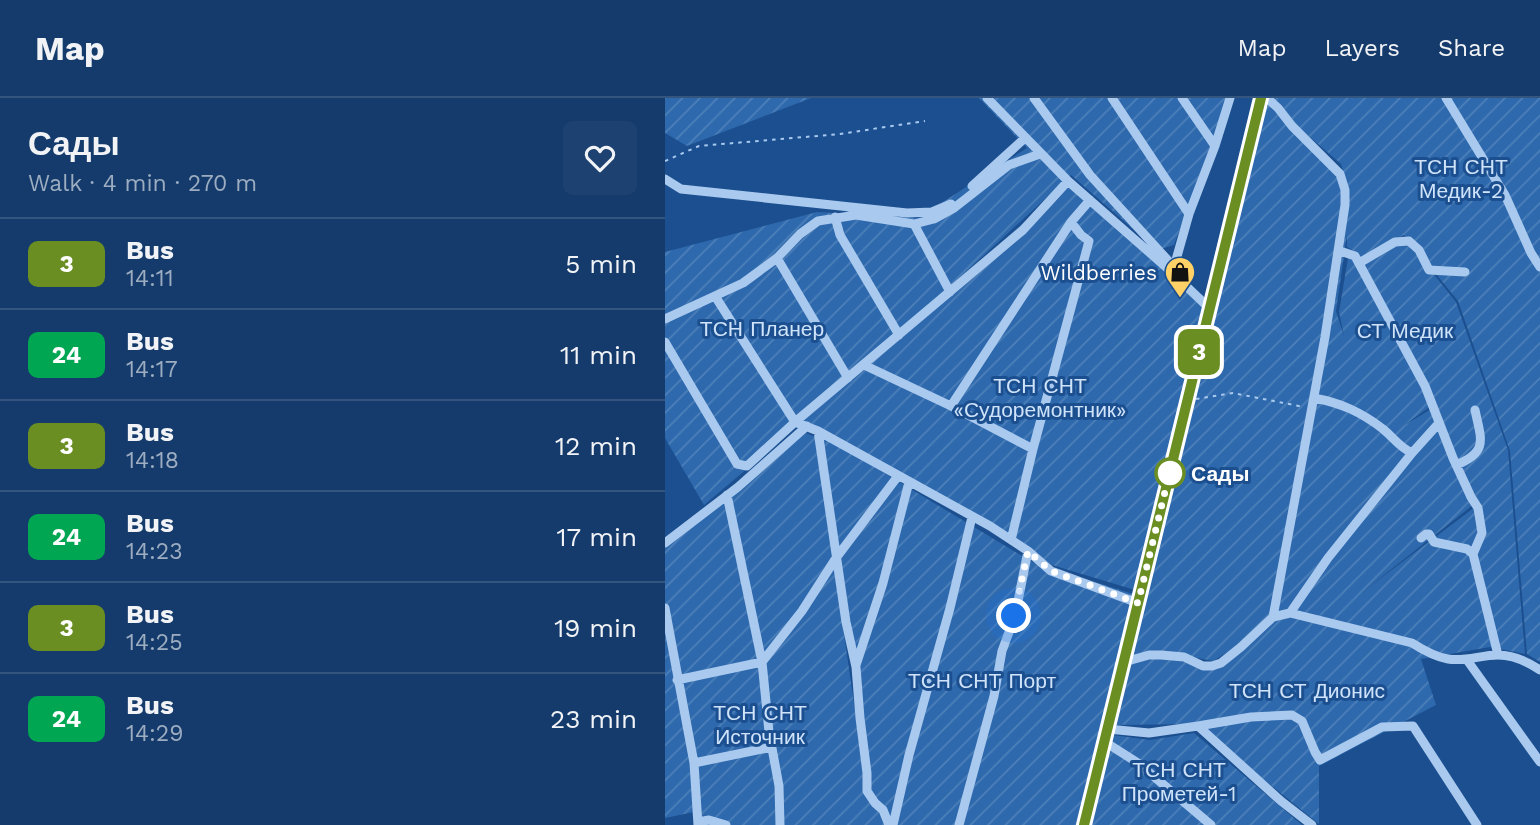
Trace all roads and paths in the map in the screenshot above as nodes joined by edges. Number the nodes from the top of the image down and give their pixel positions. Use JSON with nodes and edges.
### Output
{"nodes":[{"id":1,"x":986,"y":98,"type":"edge"},
{"id":2,"x":1034,"y":98,"type":"edge"},
{"id":3,"x":1112,"y":98,"type":"edge"},
{"id":4,"x":1182,"y":98,"type":"edge"},
{"id":5,"x":1230,"y":98,"type":"edge"},
{"id":6,"x":1261,"y":98,"type":"edge"},
{"id":7,"x":1267,"y":98,"type":"edge"},
{"id":8,"x":1446,"y":98,"type":"edge"},
{"id":9,"x":925,"y":121,"type":"dead end"},
{"id":10,"x":1025,"y":138,"type":"junction"},
{"id":11,"x":1215,"y":146,"type":"junction"},
{"id":12,"x":1040,"y":154,"type":"junction"},
{"id":13,"x":665,"y":161,"type":"edge"},
{"id":14,"x":665,"y":179,"type":"edge"},
{"id":15,"x":1069,"y":181,"type":"junction"},
{"id":16,"x":1090,"y":200,"type":"junction"},
{"id":17,"x":1189,"y":214,"type":"junction"},
{"id":18,"x":835,"y":217,"type":"junction"},
{"id":19,"x":1071,"y":222,"type":"junction"},
{"id":20,"x":915,"y":224,"type":"junction"},
{"id":21,"x":1339,"y":251,"type":"junction"},
{"id":22,"x":777,"y":258,"type":"junction"},
{"id":23,"x":1359,"y":263,"type":"junction"},
{"id":24,"x":1174,"y":267,"type":"junction"},
{"id":25,"x":1540,"y":267,"type":"edge"},
{"id":26,"x":1465,"y":272,"type":"dead end"},
{"id":27,"x":1185,"y":285,"type":"junction"},
{"id":28,"x":950,"y":292,"type":"junction"},
{"id":29,"x":715,"y":296,"type":"junction"},
{"id":30,"x":1209,"y":308,"type":"junction"},
{"id":31,"x":665,"y":319,"type":"edge"},
{"id":32,"x":899,"y":335,"type":"junction"},
{"id":33,"x":665,"y":342,"type":"edge"},
{"id":34,"x":864,"y":365,"type":"junction"},
{"id":35,"x":848,"y":378,"type":"junction"},
{"id":36,"x":1314,"y":398,"type":"junction"},
{"id":37,"x":1188,"y":399,"type":"junction"},
{"id":38,"x":951,"y":406,"type":"junction"},
{"id":39,"x":1312,"y":409,"type":"junction"},
{"id":40,"x":1475,"y":410,"type":"dead end"},
{"id":41,"x":795,"y":422,"type":"junction"},
{"id":42,"x":1439,"y":423,"type":"junction"},
{"id":43,"x":807,"y":426,"type":"junction"},
{"id":44,"x":818,"y":430,"type":"junction"},
{"id":45,"x":1033,"y":449,"type":"junction"},
{"id":46,"x":1412,"y":453,"type":"junction"},
{"id":47,"x":1456,"y":465,"type":"junction"},
{"id":48,"x":898,"y":476,"type":"junction"},
{"id":49,"x":909,"y":482,"type":"junction"},
{"id":50,"x":727,"y":495,"type":"junction"},
{"id":51,"x":972,"y":517,"type":"junction"},
{"id":52,"x":1421,"y":538,"type":"dead end"},
{"id":53,"x":1011,"y":540,"type":"junction"},
{"id":54,"x":665,"y":543,"type":"edge"},
{"id":55,"x":1028,"y":551,"type":"junction"},
{"id":56,"x":1473,"y":554,"type":"junction"},
{"id":57,"x":837,"y":558,"type":"junction"},
{"id":58,"x":1138,"y":603,"type":"junction"},
{"id":59,"x":665,"y":610,"type":"edge"},
{"id":60,"x":1290,"y":614,"type":"junction"},
{"id":61,"x":1273,"y":617,"type":"junction"},
{"id":62,"x":1498,"y":655,"type":"junction"},
{"id":63,"x":1467,"y":660,"type":"junction"},
{"id":64,"x":762,"y":662,"type":"junction"},
{"id":65,"x":1124,"y":662,"type":"junction"},
{"id":66,"x":856,"y":667,"type":"junction"},
{"id":67,"x":1540,"y":670,"type":"edge"},
{"id":68,"x":677,"y":680,"type":"junction"},
{"id":69,"x":1198,"y":726,"type":"junction"},
{"id":70,"x":1108,"y":729,"type":"junction"},
{"id":71,"x":1105,"y":742,"type":"junction"},
{"id":72,"x":772,"y":747,"type":"junction"},
{"id":73,"x":1540,"y":762,"type":"edge"},
{"id":74,"x":694,"y":763,"type":"junction"},
{"id":75,"x":698,"y":824,"type":"edge"},
{"id":76,"x":1086,"y":824,"type":"edge"},
{"id":77,"x":726,"y":825,"type":"edge"},
{"id":78,"x":780,"y":825,"type":"edge"},
{"id":79,"x":891,"y":825,"type":"edge"},
{"id":80,"x":960,"y":825,"type":"edge"},
{"id":81,"x":1211,"y":825,"type":"edge"},
{"id":82,"x":1312,"y":825,"type":"edge"},
{"id":83,"x":1477,"y":825,"type":"edge"}],
"edges":[{"from":1,"to":10,"type":"street"},
{"from":2,"to":24,"type":"street"},
{"from":3,"to":17,"type":"street"},
{"from":4,"to":11,"type":"street"},
{"from":5,"to":11,"type":"street"},
{"from":6,"to":30,"type":"main road"},
{"from":7,"to":21,"type":"street"},
{"from":8,"to":25,"type":"street"},
{"from":9,"to":13,"type":"path"},
{"from":10,"to":12,"type":"street"},
{"from":10,"to":14,"type":"street"},
{"from":11,"to":17,"type":"street"},
{"from":12,"to":15,"type":"street"},
{"from":12,"to":20,"type":"street"},
{"from":15,"to":16,"type":"street"},
{"from":15,"to":28,"type":"street"},
{"from":16,"to":19,"type":"street"},
{"from":16,"to":27,"type":"street"},
{"from":17,"to":24,"type":"street"},
{"from":18,"to":20,"type":"street"},
{"from":18,"to":22,"type":"street"},
{"from":18,"to":32,"type":"street"},
{"from":19,"to":38,"type":"street"},
{"from":19,"to":45,"type":"street"},
{"from":20,"to":28,"type":"street"},
{"from":21,"to":23,"type":"street"},
{"from":21,"to":36,"type":"street"},
{"from":22,"to":29,"type":"street"},
{"from":22,"to":35,"type":"street"},
{"from":23,"to":26,"type":"street"},
{"from":23,"to":42,"type":"street"},
{"from":24,"to":27,"type":"street"},
{"from":27,"to":30,"type":"street"},
{"from":28,"to":32,"type":"street"},
{"from":29,"to":31,"type":"street"},
{"from":29,"to":41,"type":"street"},
{"from":30,"to":37,"type":"main road"},
{"from":32,"to":34,"type":"street"},
{"from":33,"to":41,"type":"street"},
{"from":34,"to":35,"type":"street"},
{"from":34,"to":38,"type":"street"},
{"from":35,"to":41,"type":"street"},
{"from":36,"to":39,"type":"street"},
{"from":36,"to":46,"type":"street"},
{"from":37,"to":39,"type":"path"},
{"from":37,"to":58,"type":"main road"},
{"from":38,"to":45,"type":"street"},
{"from":39,"to":61,"type":"street"},
{"from":40,"to":47,"type":"street"},
{"from":41,"to":43,"type":"street"},
{"from":42,"to":46,"type":"street"},
{"from":42,"to":47,"type":"street"},
{"from":43,"to":44,"type":"street"},
{"from":43,"to":50,"type":"street"},
{"from":44,"to":48,"type":"street"},
{"from":44,"to":57,"type":"street"},
{"from":45,"to":53,"type":"street"},
{"from":46,"to":60,"type":"street"},
{"from":47,"to":56,"type":"street"},
{"from":48,"to":49,"type":"street"},
{"from":48,"to":57,"type":"street"},
{"from":49,"to":51,"type":"street"},
{"from":49,"to":66,"type":"street"},
{"from":50,"to":54,"type":"street"},
{"from":50,"to":64,"type":"street"},
{"from":51,"to":53,"type":"street"},
{"from":51,"to":79,"type":"street"},
{"from":52,"to":56,"type":"street"},
{"from":53,"to":55,"type":"street"},
{"from":55,"to":58,"type":"street"},
{"from":55,"to":80,"type":"street"},
{"from":56,"to":62,"type":"street"},
{"from":57,"to":64,"type":"street"},
{"from":57,"to":66,"type":"street"},
{"from":58,"to":65,"type":"main road"},
{"from":59,"to":68,"type":"street"},
{"from":60,"to":61,"type":"street"},
{"from":60,"to":63,"type":"street"},
{"from":61,"to":65,"type":"street"},
{"from":62,"to":63,"type":"street"},
{"from":62,"to":67,"type":"street"},
{"from":63,"to":73,"type":"street"},
{"from":64,"to":68,"type":"street"},
{"from":64,"to":72,"type":"street"},
{"from":65,"to":70,"type":"main road"},
{"from":66,"to":79,"type":"street"},
{"from":68,"to":74,"type":"street"},
{"from":69,"to":70,"type":"street"},
{"from":69,"to":82,"type":"street"},
{"from":69,"to":83,"type":"street"},
{"from":70,"to":71,"type":"main road"},
{"from":71,"to":76,"type":"main road"},
{"from":71,"to":81,"type":"street"},
{"from":72,"to":74,"type":"street"},
{"from":72,"to":78,"type":"street"},
{"from":74,"to":75,"type":"street"},
{"from":75,"to":77,"type":"street"}]}
